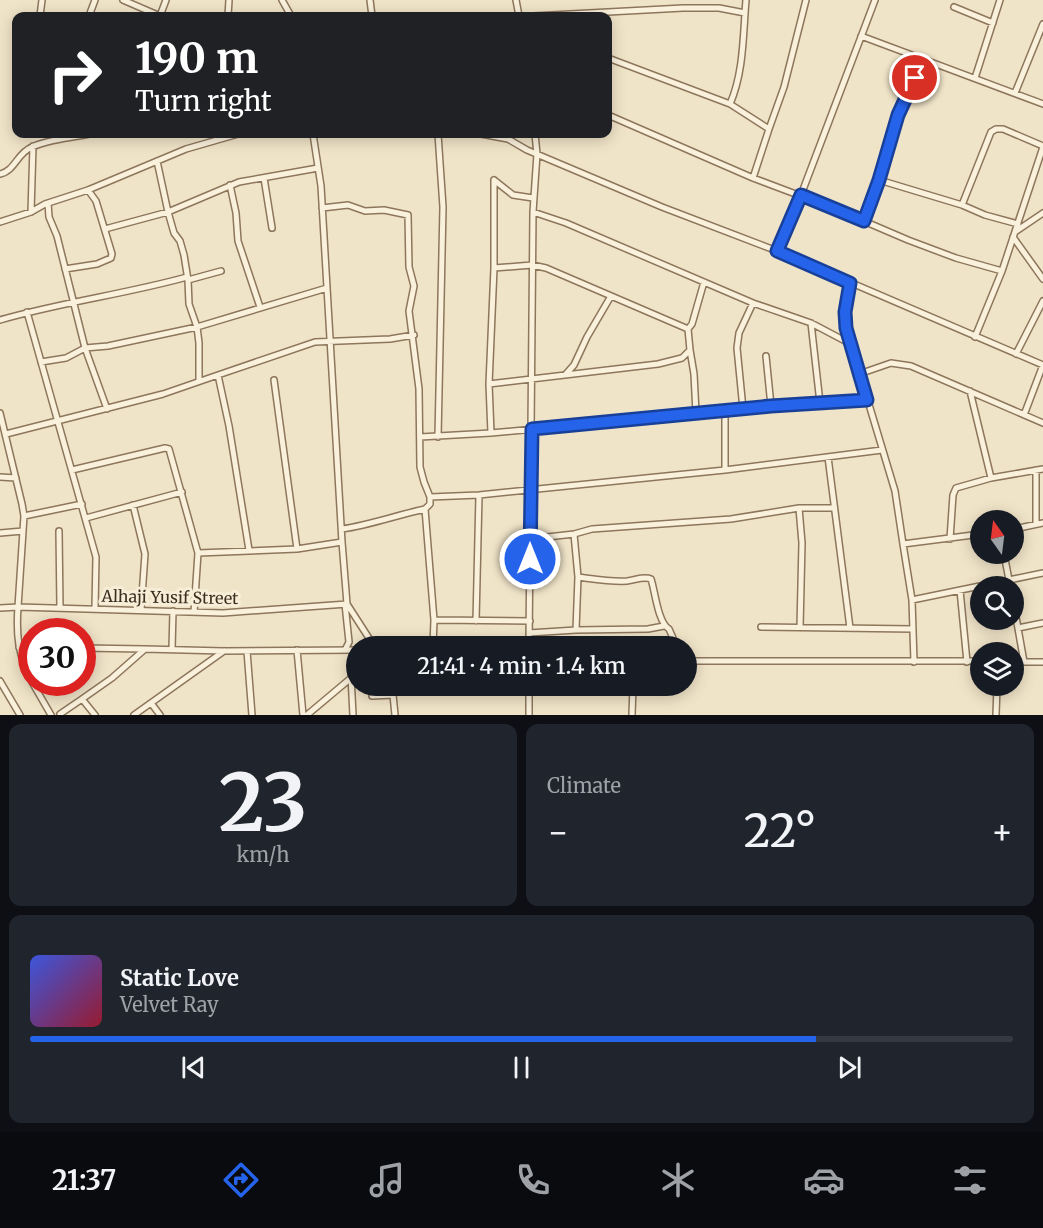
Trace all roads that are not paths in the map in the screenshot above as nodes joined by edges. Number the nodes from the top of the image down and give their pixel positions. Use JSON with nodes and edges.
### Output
{"nodes":[{"id":1,"x":123,"y":0,"type":"edge"},
{"id":2,"x":747,"y":0,"type":"edge"},
{"id":3,"x":806,"y":0,"type":"edge"},
{"id":4,"x":875,"y":0,"type":"edge"},
{"id":5,"x":1000,"y":0,"type":"edge"},
{"id":6,"x":954,"y":7,"type":"dead end"},
{"id":7,"x":151,"y":12,"type":"edge"},
{"id":8,"x":608,"y":12,"type":"edge"},
{"id":9,"x":745,"y":13,"type":"junction"},
{"id":10,"x":993,"y":23,"type":"junction"},
{"id":11,"x":1043,"y":24,"type":"edge"},
{"id":12,"x":861,"y":36,"type":"junction"},
{"id":13,"x":1035,"y":45,"type":"junction"},
{"id":14,"x":1043,"y":48,"type":"edge"},
{"id":15,"x":924,"y":59,"type":"junction"},
{"id":16,"x":612,"y":60,"type":"edge"},
{"id":17,"x":975,"y":78,"type":"junction"},
{"id":18,"x":1016,"y":93,"type":"junction"},
{"id":19,"x":730,"y":104,"type":"junction"},
{"id":20,"x":1043,"y":104,"type":"edge"},
{"id":21,"x":612,"y":117,"type":"edge"},
{"id":22,"x":769,"y":129,"type":"junction"},
{"id":23,"x":70,"y":138,"type":"edge"},
{"id":24,"x":224,"y":138,"type":"edge"},
{"id":25,"x":314,"y":138,"type":"edge"},
{"id":26,"x":438,"y":138,"type":"edge"},
{"id":27,"x":503,"y":138,"type":"edge"},
{"id":28,"x":535,"y":138,"type":"edge"},
{"id":29,"x":33,"y":146,"type":"junction"},
{"id":30,"x":1043,"y":146,"type":"edge"},
{"id":31,"x":537,"y":154,"type":"junction"},
{"id":32,"x":157,"y":161,"type":"junction"},
{"id":33,"x":318,"y":168,"type":"junction"},
{"id":34,"x":0,"y":174,"type":"edge"},
{"id":35,"x":264,"y":178,"type":"junction"},
{"id":36,"x":753,"y":178,"type":"junction"},
{"id":37,"x":879,"y":180,"type":"junction"},
{"id":38,"x":230,"y":185,"type":"junction"},
{"id":39,"x":88,"y":190,"type":"junction"},
{"id":40,"x":801,"y":195,"type":"junction"},
{"id":41,"x":533,"y":198,"type":"junction"},
{"id":42,"x":48,"y":203,"type":"junction"},
{"id":43,"x":963,"y":205,"type":"junction"},
{"id":44,"x":322,"y":208,"type":"junction"},
{"id":45,"x":31,"y":212,"type":"junction"},
{"id":46,"x":168,"y":212,"type":"junction"},
{"id":47,"x":532,"y":212,"type":"junction"},
{"id":48,"x":1043,"y":213,"type":"edge"},
{"id":49,"x":864,"y":221,"type":"junction"},
{"id":50,"x":0,"y":222,"type":"edge"},
{"id":51,"x":1018,"y":224,"type":"junction"},
{"id":52,"x":272,"y":228,"type":"dead end"},
{"id":53,"x":105,"y":229,"type":"junction"},
{"id":54,"x":1014,"y":235,"type":"junction"},
{"id":55,"x":777,"y":251,"type":"junction"},
{"id":56,"x":532,"y":265,"type":"junction"},
{"id":57,"x":494,"y":268,"type":"junction"},
{"id":58,"x":65,"y":269,"type":"junction"},
{"id":59,"x":221,"y":271,"type":"dead end"},
{"id":60,"x":1002,"y":271,"type":"junction"},
{"id":61,"x":188,"y":278,"type":"junction"},
{"id":62,"x":1043,"y":279,"type":"edge"},
{"id":63,"x":704,"y":282,"type":"junction"},
{"id":64,"x":850,"y":283,"type":"junction"},
{"id":65,"x":327,"y":288,"type":"junction"},
{"id":66,"x":611,"y":296,"type":"junction"},
{"id":67,"x":1043,"y":301,"type":"edge"},
{"id":68,"x":74,"y":303,"type":"junction"},
{"id":69,"x":753,"y":303,"type":"junction"},
{"id":70,"x":260,"y":307,"type":"junction"},
{"id":71,"x":27,"y":312,"type":"junction"},
{"id":72,"x":0,"y":320,"type":"edge"},
{"id":73,"x":812,"y":324,"type":"junction"},
{"id":74,"x":197,"y":327,"type":"junction"},
{"id":75,"x":688,"y":329,"type":"junction"},
{"id":76,"x":414,"y":335,"type":"junction"},
{"id":77,"x":975,"y":338,"type":"junction"},
{"id":78,"x":330,"y":341,"type":"junction"},
{"id":79,"x":849,"y":343,"type":"junction"},
{"id":80,"x":85,"y":348,"type":"junction"},
{"id":81,"x":690,"y":350,"type":"junction"},
{"id":82,"x":1016,"y":354,"type":"junction"},
{"id":83,"x":766,"y":356,"type":"dead end"},
{"id":84,"x":41,"y":362,"type":"junction"},
{"id":85,"x":1043,"y":365,"type":"edge"},
{"id":86,"x":566,"y":374,"type":"junction"},
{"id":87,"x":859,"y":374,"type":"junction"},
{"id":88,"x":218,"y":375,"type":"junction"},
{"id":89,"x":532,"y":379,"type":"junction"},
{"id":90,"x":274,"y":380,"type":"dead end"},
{"id":91,"x":199,"y":381,"type":"junction"},
{"id":92,"x":489,"y":384,"type":"junction"},
{"id":93,"x":970,"y":391,"type":"junction"},
{"id":94,"x":867,"y":400,"type":"junction"},
{"id":95,"x":820,"y":403,"type":"junction"},
{"id":96,"x":771,"y":406,"type":"junction"},
{"id":97,"x":107,"y":408,"type":"junction"},
{"id":98,"x":743,"y":409,"type":"junction"},
{"id":99,"x":725,"y":411,"type":"junction"},
{"id":100,"x":0,"y":413,"type":"edge"},
{"id":101,"x":696,"y":413,"type":"junction"},
{"id":102,"x":1024,"y":415,"type":"junction"},
{"id":103,"x":57,"y":421,"type":"junction"},
{"id":104,"x":1043,"y":423,"type":"edge"},
{"id":105,"x":532,"y":429,"type":"junction"},
{"id":106,"x":491,"y":433,"type":"junction"},
{"id":107,"x":6,"y":434,"type":"junction"},
{"id":108,"x":420,"y":437,"type":"junction"},
{"id":109,"x":438,"y":437,"type":"junction"},
{"id":110,"x":882,"y":450,"type":"junction"},
{"id":111,"x":828,"y":457,"type":"junction"},
{"id":112,"x":1043,"y":469,"type":"edge"},
{"id":113,"x":72,"y":470,"type":"junction"},
{"id":114,"x":725,"y":470,"type":"junction"},
{"id":115,"x":1036,"y":470,"type":"junction"},
{"id":116,"x":0,"y":477,"type":"edge"},
{"id":117,"x":16,"y":478,"type":"junction"},
{"id":118,"x":991,"y":478,"type":"junction"},
{"id":119,"x":530,"y":490,"type":"junction"},
{"id":120,"x":182,"y":492,"type":"junction"},
{"id":121,"x":479,"y":495,"type":"junction"},
{"id":122,"x":430,"y":496,"type":"junction"},
{"id":123,"x":82,"y":504,"type":"junction"},
{"id":124,"x":133,"y":505,"type":"junction"},
{"id":125,"x":834,"y":507,"type":"junction"},
{"id":126,"x":799,"y":508,"type":"junction"},
{"id":127,"x":426,"y":509,"type":"junction"},
{"id":128,"x":24,"y":516,"type":"junction"},
{"id":129,"x":86,"y":518,"type":"junction"},
{"id":130,"x":1040,"y":524,"type":"edge"},
{"id":131,"x":1024,"y":527,"type":"edge"},
{"id":132,"x":342,"y":529,"type":"junction"},
{"id":133,"x":23,"y":531,"type":"junction"},
{"id":134,"x":59,"y":531,"type":"dead end"},
{"id":135,"x":0,"y":533,"type":"edge"},
{"id":136,"x":574,"y":534,"type":"junction"},
{"id":137,"x":970,"y":536,"type":"edge"},
{"id":138,"x":530,"y":539,"type":"junction"},
{"id":139,"x":950,"y":539,"type":"junction"},
{"id":140,"x":342,"y":542,"type":"junction"},
{"id":141,"x":903,"y":544,"type":"junction"},
{"id":142,"x":297,"y":549,"type":"junction"},
{"id":143,"x":249,"y":550,"type":"junction"},
{"id":144,"x":198,"y":553,"type":"junction"},
{"id":145,"x":1043,"y":573,"type":"edge"},
{"id":146,"x":578,"y":577,"type":"junction"},
{"id":147,"x":1024,"y":579,"type":"edge"},
{"id":148,"x":970,"y":589,"type":"edge"},
{"id":149,"x":960,"y":590,"type":"junction"},
{"id":150,"x":912,"y":600,"type":"junction"},
{"id":151,"x":346,"y":604,"type":"junction"},
{"id":152,"x":18,"y":607,"type":"junction"},
{"id":153,"x":0,"y":608,"type":"edge"},
{"id":154,"x":60,"y":608,"type":"junction"},
{"id":155,"x":95,"y":608,"type":"junction"},
{"id":156,"x":141,"y":610,"type":"junction"},
{"id":157,"x":173,"y":611,"type":"junction"},
{"id":158,"x":194,"y":612,"type":"junction"},
{"id":159,"x":434,"y":620,"type":"junction"},
{"id":160,"x":476,"y":621,"type":"junction"},
{"id":161,"x":530,"y":621,"type":"junction"},
{"id":162,"x":1043,"y":623,"type":"edge"},
{"id":163,"x":664,"y":627,"type":"junction"},
{"id":164,"x":761,"y":627,"type":"dead end"},
{"id":165,"x":800,"y":627,"type":"junction"},
{"id":166,"x":1024,"y":627,"type":"edge"},
{"id":167,"x":850,"y":628,"type":"junction"},
{"id":168,"x":913,"y":629,"type":"junction"},
{"id":169,"x":576,"y":630,"type":"junction"},
{"id":170,"x":528,"y":633,"type":"junction"},
{"id":171,"x":367,"y":636,"type":"edge"},
{"id":172,"x":433,"y":636,"type":"edge"},
{"id":173,"x":528,"y":636,"type":"edge"},
{"id":174,"x":672,"y":636,"type":"edge"},
{"id":175,"x":18,"y":641,"type":"edge"},
{"id":176,"x":96,"y":648,"type":"edge"},
{"id":177,"x":145,"y":649,"type":"junction"},
{"id":178,"x":172,"y":650,"type":"junction"},
{"id":179,"x":297,"y":650,"type":"junction"},
{"id":180,"x":345,"y":650,"type":"joint"},
{"id":181,"x":224,"y":651,"type":"junction"},
{"id":182,"x":247,"y":651,"type":"junction"},
{"id":183,"x":697,"y":661,"type":"edge"},
{"id":184,"x":914,"y":662,"type":"junction"},
{"id":185,"x":967,"y":662,"type":"joint"},
{"id":186,"x":1024,"y":662,"type":"edge"},
{"id":187,"x":1043,"y":662,"type":"edge"},
{"id":188,"x":0,"y":681,"type":"edge"},
{"id":189,"x":346,"y":681,"type":"edge"},
{"id":190,"x":40,"y":696,"type":"edge"},
{"id":191,"x":353,"y":696,"type":"edge"},
{"id":192,"x":393,"y":696,"type":"edge"},
{"id":193,"x":529,"y":696,"type":"edge"},
{"id":194,"x":633,"y":696,"type":"edge"},
{"id":195,"x":997,"y":696,"type":"edge"},
{"id":196,"x":82,"y":699,"type":"junction"},
{"id":197,"x":151,"y":703,"type":"junction"},
{"id":198,"x":20,"y":715,"type":"edge"},
{"id":199,"x":51,"y":715,"type":"edge"},
{"id":200,"x":60,"y":715,"type":"edge"},
{"id":201,"x":95,"y":715,"type":"edge"},
{"id":202,"x":134,"y":715,"type":"edge"},
{"id":203,"x":160,"y":715,"type":"edge"},
{"id":204,"x":252,"y":715,"type":"edge"},
{"id":205,"x":305,"y":715,"type":"edge"},
{"id":206,"x":353,"y":715,"type":"edge"},
{"id":207,"x":396,"y":715,"type":"edge"},
{"id":208,"x":529,"y":715,"type":"edge"},
{"id":209,"x":632,"y":715,"type":"edge"},
{"id":210,"x":996,"y":715,"type":"edge"}],
"edges":[{"from":1,"to":7,"type":"street"},
{"from":2,"to":9,"type":"street"},
{"from":3,"to":22,"type":"street"},
{"from":4,"to":12,"type":"street"},
{"from":5,"to":10,"type":"street"},
{"from":6,"to":10,"type":"street"},
{"from":8,"to":9,"type":"street"},
{"from":9,"to":19,"type":"street"},
{"from":10,"to":17,"type":"street"},
{"from":11,"to":13,"type":"street"},
{"from":12,"to":15,"type":"street"},
{"from":12,"to":40,"type":"street"},
{"from":13,"to":14,"type":"street"},
{"from":13,"to":18,"type":"street"},
{"from":15,"to":17,"type":"street"},
{"from":15,"to":37,"type":"street"},
{"from":16,"to":19,"type":"street"},
{"from":17,"to":18,"type":"street"},
{"from":18,"to":20,"type":"street"},
{"from":19,"to":22,"type":"street"},
{"from":21,"to":36,"type":"street"},
{"from":22,"to":36,"type":"street"},
{"from":23,"to":29,"type":"street"},
{"from":24,"to":32,"type":"street"},
{"from":25,"to":33,"type":"street"},
{"from":26,"to":109,"type":"street"},
{"from":27,"to":31,"type":"street"},
{"from":28,"to":31,"type":"street"},
{"from":29,"to":34,"type":"street"},
{"from":29,"to":45,"type":"street"},
{"from":30,"to":43,"type":"street"},
{"from":30,"to":51,"type":"street"},
{"from":31,"to":41,"type":"street"},
{"from":31,"to":55,"type":"street"},
{"from":32,"to":39,"type":"street"},
{"from":32,"to":46,"type":"street"},
{"from":33,"to":35,"type":"street"},
{"from":33,"to":44,"type":"street"},
{"from":35,"to":38,"type":"street"},
{"from":35,"to":52,"type":"street"},
{"from":36,"to":40,"type":"street"},
{"from":37,"to":43,"type":"street"},
{"from":37,"to":49,"type":"street"},
{"from":38,"to":46,"type":"street"},
{"from":38,"to":70,"type":"street"},
{"from":39,"to":42,"type":"street"},
{"from":39,"to":53,"type":"street"},
{"from":40,"to":49,"type":"street"},
{"from":40,"to":55,"type":"street"},
{"from":41,"to":47,"type":"street"},
{"from":41,"to":57,"type":"street"},
{"from":42,"to":45,"type":"street"},
{"from":42,"to":58,"type":"street"},
{"from":43,"to":51,"type":"street"},
{"from":44,"to":65,"type":"street"},
{"from":44,"to":76,"type":"street"},
{"from":45,"to":50,"type":"street"},
{"from":46,"to":53,"type":"street"},
{"from":46,"to":61,"type":"street"},
{"from":47,"to":56,"type":"street"},
{"from":47,"to":63,"type":"street"},
{"from":48,"to":54,"type":"street"},
{"from":49,"to":60,"type":"street"},
{"from":51,"to":54,"type":"street"},
{"from":53,"to":58,"type":"street"},
{"from":54,"to":60,"type":"street"},
{"from":54,"to":62,"type":"street"},
{"from":55,"to":64,"type":"street"},
{"from":56,"to":57,"type":"street"},
{"from":56,"to":66,"type":"street"},
{"from":56,"to":89,"type":"street"},
{"from":57,"to":92,"type":"street"},
{"from":58,"to":68,"type":"street"},
{"from":59,"to":61,"type":"street"},
{"from":60,"to":77,"type":"street"},
{"from":61,"to":68,"type":"street"},
{"from":61,"to":74,"type":"street"},
{"from":63,"to":69,"type":"street"},
{"from":63,"to":75,"type":"street"},
{"from":64,"to":77,"type":"street"},
{"from":64,"to":79,"type":"street"},
{"from":65,"to":70,"type":"street"},
{"from":65,"to":78,"type":"street"},
{"from":66,"to":75,"type":"street"},
{"from":66,"to":86,"type":"street"},
{"from":67,"to":82,"type":"street"},
{"from":68,"to":71,"type":"street"},
{"from":68,"to":80,"type":"street"},
{"from":69,"to":73,"type":"street"},
{"from":69,"to":98,"type":"street"},
{"from":70,"to":74,"type":"street"},
{"from":71,"to":72,"type":"street"},
{"from":71,"to":84,"type":"street"},
{"from":73,"to":79,"type":"street"},
{"from":73,"to":95,"type":"street"},
{"from":74,"to":80,"type":"street"},
{"from":74,"to":91,"type":"street"},
{"from":75,"to":81,"type":"street"},
{"from":76,"to":78,"type":"street"},
{"from":76,"to":108,"type":"street"},
{"from":77,"to":82,"type":"street"},
{"from":78,"to":88,"type":"street"},
{"from":78,"to":132,"type":"street"},
{"from":79,"to":87,"type":"street"},
{"from":80,"to":84,"type":"street"},
{"from":80,"to":97,"type":"street"},
{"from":81,"to":86,"type":"street"},
{"from":81,"to":101,"type":"street"},
{"from":82,"to":85,"type":"street"},
{"from":83,"to":96,"type":"street"},
{"from":84,"to":103,"type":"street"},
{"from":85,"to":102,"type":"street"},
{"from":86,"to":89,"type":"street"},
{"from":87,"to":93,"type":"street"},
{"from":87,"to":94,"type":"street"},
{"from":88,"to":91,"type":"street"},
{"from":88,"to":143,"type":"street"},
{"from":89,"to":92,"type":"street"},
{"from":89,"to":105,"type":"street"},
{"from":90,"to":142,"type":"street"},
{"from":91,"to":97,"type":"street"},
{"from":92,"to":106,"type":"street"},
{"from":93,"to":102,"type":"street"},
{"from":93,"to":118,"type":"street"},
{"from":94,"to":95,"type":"street"},
{"from":94,"to":110,"type":"street"},
{"from":95,"to":96,"type":"street"},
{"from":96,"to":98,"type":"street"},
{"from":97,"to":103,"type":"street"},
{"from":98,"to":99,"type":"street"},
{"from":99,"to":101,"type":"street"},
{"from":99,"to":114,"type":"street"},
{"from":100,"to":107,"type":"street"},
{"from":101,"to":105,"type":"street"},
{"from":102,"to":104,"type":"street"},
{"from":103,"to":107,"type":"street"},
{"from":103,"to":113,"type":"street"},
{"from":105,"to":106,"type":"street"},
{"from":105,"to":119,"type":"street"},
{"from":106,"to":109,"type":"street"},
{"from":107,"to":117,"type":"street"},
{"from":108,"to":109,"type":"street"},
{"from":108,"to":122,"type":"street"},
{"from":110,"to":111,"type":"street"},
{"from":110,"to":141,"type":"street"},
{"from":111,"to":114,"type":"street"},
{"from":111,"to":125,"type":"street"},
{"from":112,"to":115,"type":"street"},
{"from":113,"to":120,"type":"street"},
{"from":113,"to":123,"type":"street"},
{"from":114,"to":119,"type":"street"},
{"from":115,"to":118,"type":"street"},
{"from":115,"to":130,"type":"street"},
{"from":116,"to":117,"type":"street"},
{"from":117,"to":128,"type":"street"},
{"from":118,"to":139,"type":"street"},
{"from":119,"to":121,"type":"street"},
{"from":119,"to":138,"type":"street"},
{"from":120,"to":124,"type":"street"},
{"from":120,"to":144,"type":"street"},
{"from":121,"to":122,"type":"street"},
{"from":121,"to":160,"type":"street"},
{"from":122,"to":127,"type":"street"},
{"from":123,"to":128,"type":"street"},
{"from":123,"to":129,"type":"street"},
{"from":124,"to":129,"type":"street"},
{"from":124,"to":156,"type":"street"},
{"from":125,"to":126,"type":"street"},
{"from":125,"to":167,"type":"street"},
{"from":126,"to":136,"type":"street"},
{"from":126,"to":165,"type":"street"},
{"from":127,"to":132,"type":"street"},
{"from":127,"to":159,"type":"street"},
{"from":128,"to":133,"type":"street"},
{"from":129,"to":155,"type":"street"},
{"from":130,"to":131,"type":"street"},
{"from":132,"to":140,"type":"street"},
{"from":133,"to":135,"type":"street"},
{"from":133,"to":152,"type":"street"},
{"from":134,"to":154,"type":"street"},
{"from":136,"to":138,"type":"street"},
{"from":136,"to":146,"type":"street"},
{"from":137,"to":139,"type":"street"},
{"from":138,"to":161,"type":"street"},
{"from":139,"to":141,"type":"street"},
{"from":140,"to":142,"type":"street"},
{"from":140,"to":151,"type":"street"},
{"from":141,"to":150,"type":"street"},
{"from":142,"to":143,"type":"street"},
{"from":143,"to":144,"type":"street"},
{"from":144,"to":158,"type":"street"},
{"from":145,"to":147,"type":"street"},
{"from":146,"to":163,"type":"street"},
{"from":146,"to":169,"type":"street"},
{"from":148,"to":149,"type":"street"},
{"from":149,"to":150,"type":"street"},
{"from":149,"to":185,"type":"street"},
{"from":150,"to":168,"type":"street"},
{"from":151,"to":158,"type":"street","name":"Alhaji Yusif Street"},
{"from":151,"to":171,"type":"street"},
{"from":151,"to":180,"type":"street"},
{"from":152,"to":153,"type":"street","name":"Alhaji Yusif Street"},
{"from":152,"to":154,"type":"street","name":"Alhaji Yusif Street"},
{"from":152,"to":175,"type":"street"},
{"from":154,"to":155,"type":"street","name":"Alhaji Yusif Street"},
{"from":155,"to":156,"type":"street","name":"Alhaji Yusif Street"},
{"from":156,"to":157,"type":"street","name":"Alhaji Yusif Street"},
{"from":157,"to":158,"type":"street","name":"Alhaji Yusif Street"},
{"from":157,"to":178,"type":"street"},
{"from":159,"to":160,"type":"street"},
{"from":159,"to":172,"type":"street"},
{"from":160,"to":161,"type":"street"},
{"from":161,"to":170,"type":"street"},
{"from":162,"to":166,"type":"street"},
{"from":163,"to":169,"type":"street"},
{"from":163,"to":174,"type":"street"},
{"from":164,"to":165,"type":"street"},
{"from":165,"to":167,"type":"street"},
{"from":167,"to":168,"type":"street"},
{"from":168,"to":184,"type":"street"},
{"from":169,"to":170,"type":"street"},
{"from":170,"to":173,"type":"street"},
{"from":176,"to":177,"type":"street"},
{"from":177,"to":178,"type":"street"},
{"from":177,"to":196,"type":"street"},
{"from":178,"to":181,"type":"street"},
{"from":179,"to":180,"type":"street"},
{"from":179,"to":182,"type":"street"},
{"from":179,"to":205,"type":"street"},
{"from":181,"to":182,"type":"street"},
{"from":181,"to":197,"type":"street"},
{"from":182,"to":204,"type":"street"},
{"from":183,"to":184,"type":"street"},
{"from":184,"to":185,"type":"street"},
{"from":186,"to":187,"type":"street"},
{"from":188,"to":198,"type":"street"},
{"from":189,"to":205,"type":"street"},
{"from":190,"to":199,"type":"street"},
{"from":191,"to":206,"type":"street"},
{"from":192,"to":207,"type":"street"},
{"from":193,"to":208,"type":"street"},
{"from":194,"to":209,"type":"street"},
{"from":195,"to":210,"type":"street"},
{"from":196,"to":200,"type":"street"},
{"from":196,"to":201,"type":"street"},
{"from":197,"to":202,"type":"street"},
{"from":197,"to":203,"type":"street"}]}
